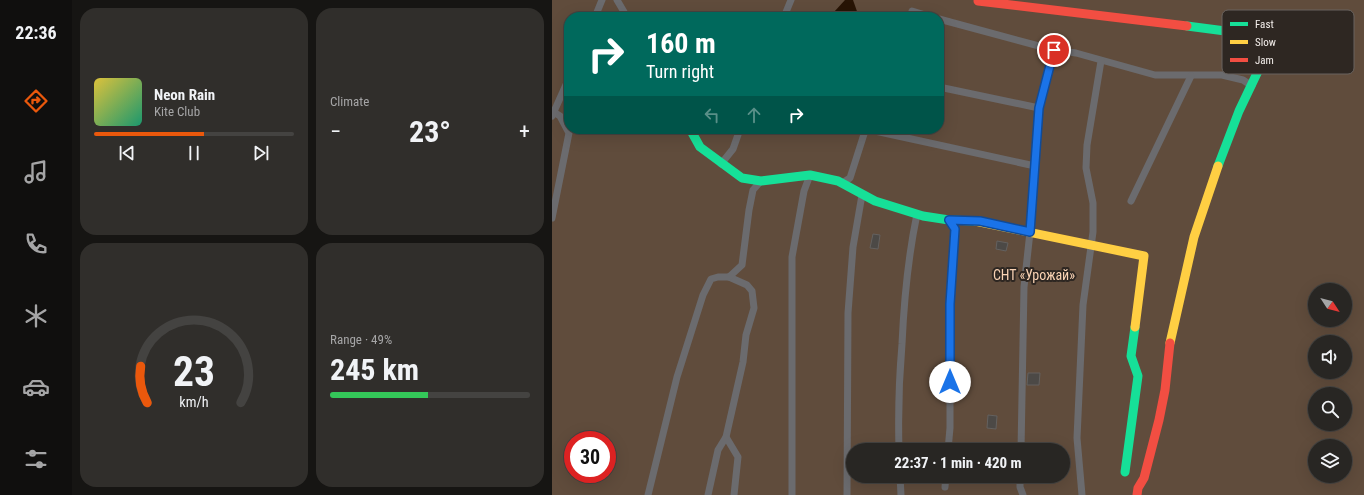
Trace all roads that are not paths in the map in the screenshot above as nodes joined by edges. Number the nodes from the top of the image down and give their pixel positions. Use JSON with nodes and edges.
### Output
{"nodes":[{"id":1,"x":602,"y":0,"type":"edge"},
{"id":2,"x":617,"y":0,"type":"edge"},
{"id":3,"x":791,"y":0,"type":"edge"},
{"id":4,"x":978,"y":0,"type":"edge"},
{"id":5,"x":912,"y":11,"type":"dead end"},
{"id":6,"x":597,"y":12,"type":"edge"},
{"id":7,"x":623,"y":12,"type":"edge"},
{"id":8,"x":786,"y":12,"type":"edge"},
{"id":9,"x":915,"y":12,"type":"edge"},
{"id":10,"x":944,"y":20,"type":"edge"},
{"id":11,"x":1222,"y":31,"type":"edge"},
{"id":12,"x":1054,"y":50,"type":"junction"},
{"id":13,"x":1101,"y":61,"type":"junction"},
{"id":14,"x":1257,"y":74,"type":"edge"},
{"id":15,"x":1191,"y":76,"type":"junction"},
{"id":16,"x":1252,"y":86,"type":"junction"},
{"id":17,"x":944,"y":88,"type":"edge"},
{"id":18,"x":564,"y":89,"type":"edge"},
{"id":19,"x":1039,"y":108,"type":"junction"},
{"id":20,"x":553,"y":113,"type":"edge"},
{"id":21,"x":564,"y":124,"type":"edge"},
{"id":22,"x":569,"y":134,"type":"edge"},
{"id":23,"x":693,"y":134,"type":"edge"},
{"id":24,"x":738,"y":134,"type":"edge"},
{"id":25,"x":864,"y":134,"type":"edge"},
{"id":26,"x":889,"y":134,"type":"edge"},
{"id":27,"x":721,"y":164,"type":"junction"},
{"id":28,"x":1035,"y":166,"type":"junction"},
{"id":29,"x":810,"y":175,"type":"junction"},
{"id":30,"x":761,"y":181,"type":"junction"},
{"id":31,"x":842,"y":183,"type":"junction"},
{"id":32,"x":555,"y":186,"type":"edge"},
{"id":33,"x":862,"y":194,"type":"junction"},
{"id":34,"x":1130,"y":201,"type":"dead end"},
{"id":35,"x":917,"y":214,"type":"junction"},
{"id":36,"x":552,"y":218,"type":"edge"},
{"id":37,"x":949,"y":220,"type":"junction"},
{"id":38,"x":1030,"y":232,"type":"junction"},
{"id":39,"x":1091,"y":243,"type":"junction"},
{"id":40,"x":729,"y":277,"type":"junction"},
{"id":41,"x":726,"y":437,"type":"junction"},
{"id":42,"x":899,"y":443,"type":"edge"},
{"id":43,"x":949,"y":443,"type":"edge"},
{"id":44,"x":1021,"y":443,"type":"edge"},
{"id":45,"x":1125,"y":472,"type":"dead end"},
{"id":46,"x":900,"y":483,"type":"edge"},
{"id":47,"x":945,"y":483,"type":"edge"},
{"id":48,"x":1020,"y":483,"type":"edge"},
{"id":49,"x":945,"y":487,"type":"dead end"},
{"id":50,"x":648,"y":495,"type":"edge"},
{"id":51,"x":708,"y":495,"type":"edge"},
{"id":52,"x":734,"y":495,"type":"edge"},
{"id":53,"x":792,"y":495,"type":"edge"},
{"id":54,"x":847,"y":495,"type":"edge"},
{"id":55,"x":901,"y":495,"type":"edge"},
{"id":56,"x":1023,"y":495,"type":"edge"},
{"id":57,"x":1082,"y":495,"type":"edge"},
{"id":58,"x":1137,"y":495,"type":"edge"}],
"edges":[{"from":1,"to":6,"type":"street"},
{"from":2,"to":7,"type":"street"},
{"from":3,"to":8,"type":"street"},
{"from":4,"to":11,"type":"street"},
{"from":5,"to":9,"type":"street"},
{"from":10,"to":12,"type":"street"},
{"from":12,"to":13,"type":"street"},
{"from":12,"to":19,"type":"street"},
{"from":13,"to":15,"type":"street"},
{"from":13,"to":39,"type":"street"},
{"from":14,"to":16,"type":"street"},
{"from":15,"to":16,"type":"street"},
{"from":15,"to":34,"type":"street"},
{"from":16,"to":58,"type":"street"},
{"from":17,"to":19,"type":"street"},
{"from":18,"to":20,"type":"street"},
{"from":19,"to":28,"type":"street"},
{"from":20,"to":21,"type":"street"},
{"from":22,"to":32,"type":"street"},
{"from":23,"to":27,"type":"street"},
{"from":24,"to":27,"type":"street"},
{"from":25,"to":31,"type":"street"},
{"from":26,"to":28,"type":"street"},
{"from":27,"to":30,"type":"street"},
{"from":28,"to":38,"type":"street"},
{"from":29,"to":30,"type":"street"},
{"from":29,"to":31,"type":"street"},
{"from":29,"to":53,"type":"street"},
{"from":30,"to":40,"type":"street"},
{"from":31,"to":33,"type":"street"},
{"from":32,"to":36,"type":"street"},
{"from":33,"to":35,"type":"street"},
{"from":33,"to":54,"type":"street"},
{"from":35,"to":37,"type":"street"},
{"from":35,"to":42,"type":"street"},
{"from":37,"to":38,"type":"street"},
{"from":37,"to":43,"type":"street"},
{"from":38,"to":39,"type":"street"},
{"from":38,"to":44,"type":"street"},
{"from":39,"to":45,"type":"street"},
{"from":39,"to":57,"type":"street"},
{"from":40,"to":41,"type":"street"},
{"from":40,"to":50,"type":"street"},
{"from":41,"to":51,"type":"street"},
{"from":41,"to":52,"type":"street"},
{"from":46,"to":55,"type":"street"},
{"from":47,"to":49,"type":"street"},
{"from":48,"to":56,"type":"street"}]}
